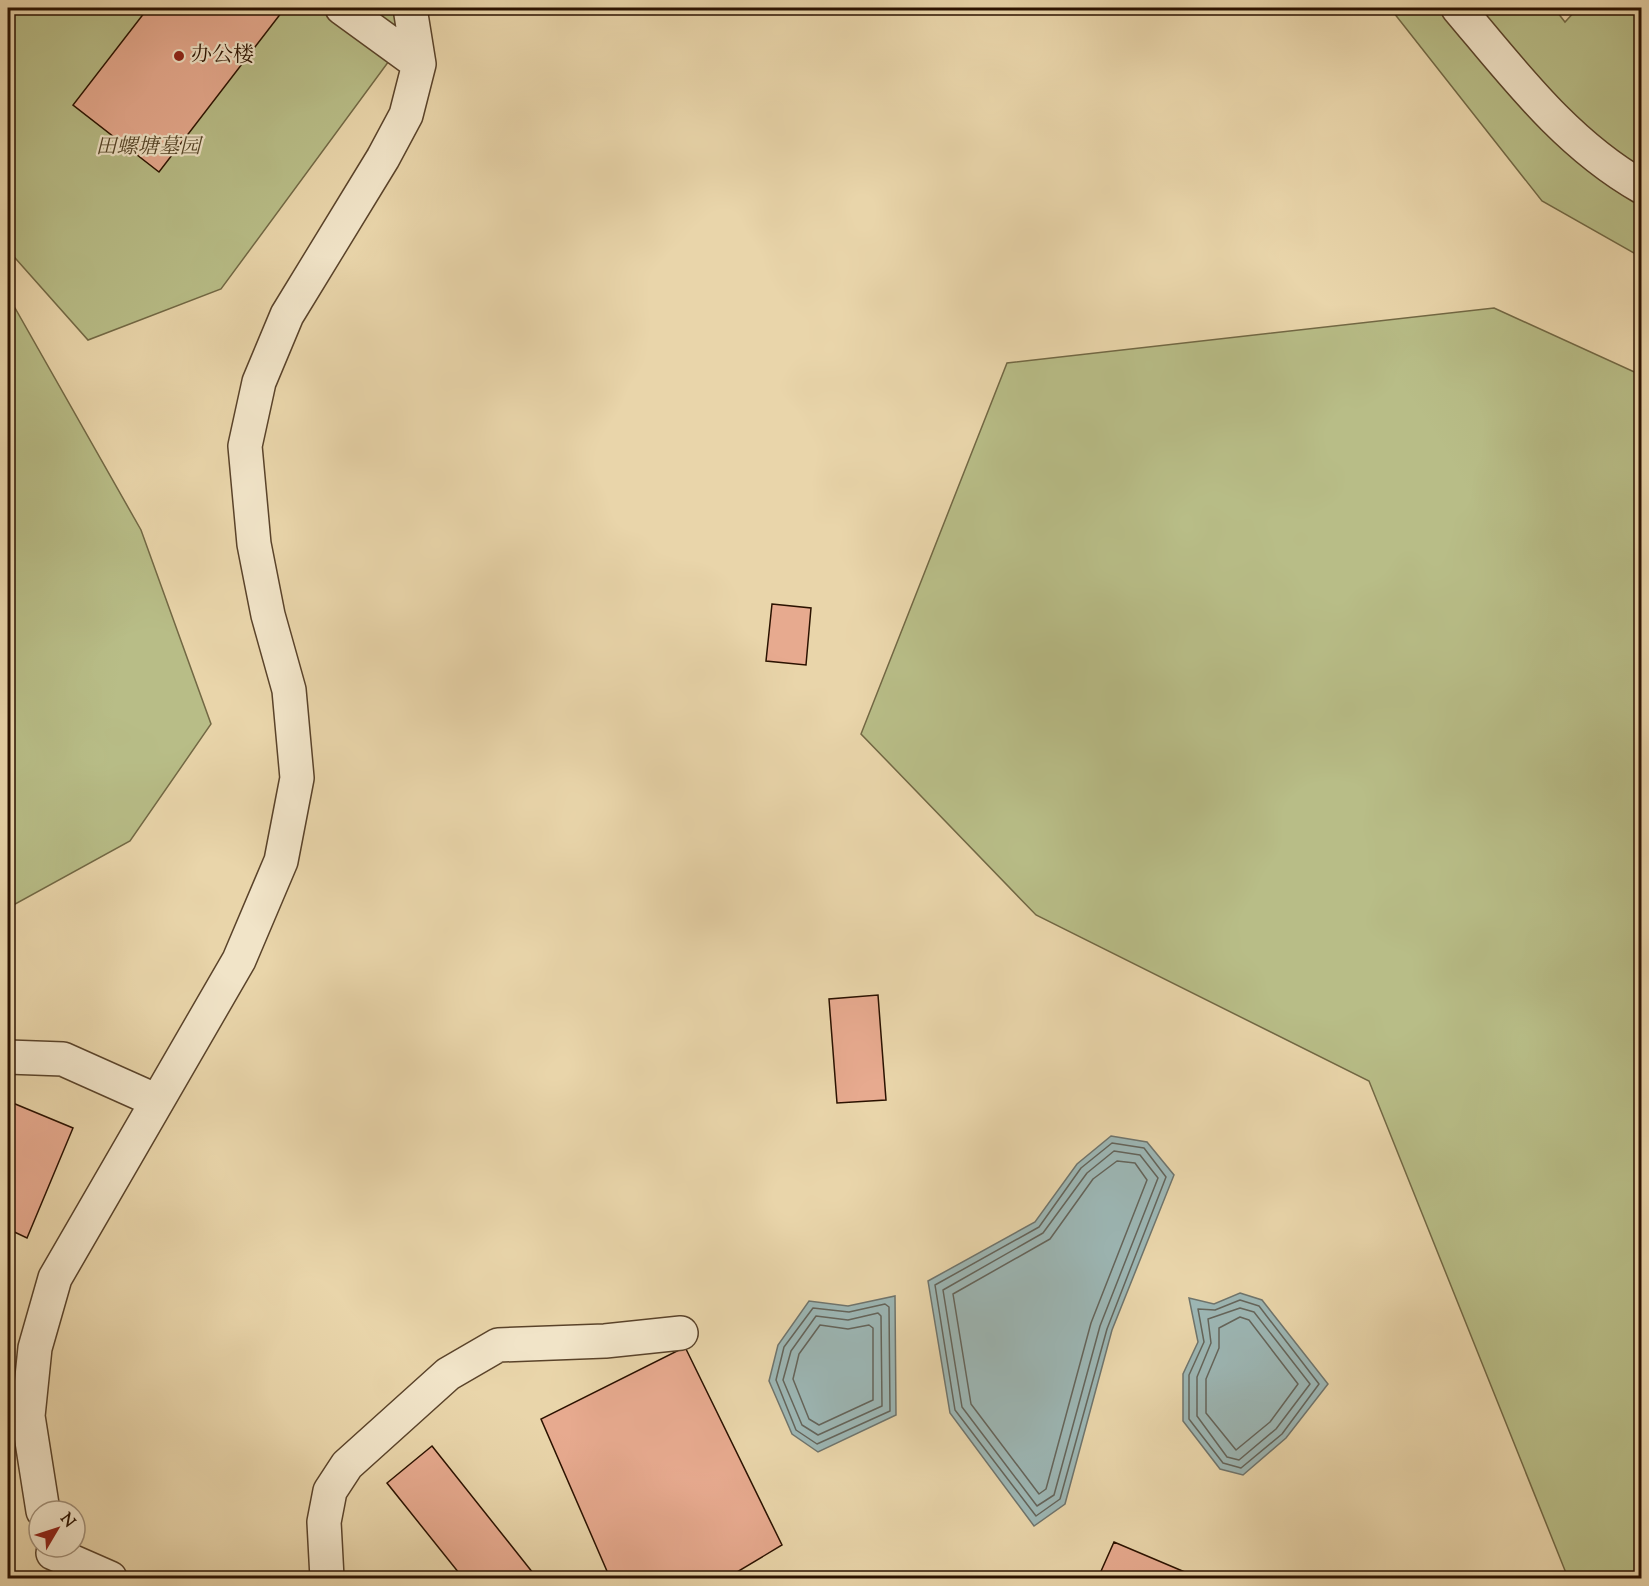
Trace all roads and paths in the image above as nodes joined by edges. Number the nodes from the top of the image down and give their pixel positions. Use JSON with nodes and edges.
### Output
{"nodes":[{"id":1,"x":342,"y":8,"type":"edge"},
{"id":2,"x":410,"y":8,"type":"edge"},
{"id":3,"x":1458,"y":8,"type":"edge"},
{"id":4,"x":418,"y":64,"type":"junction"},
{"id":5,"x":1641,"y":187,"type":"edge"},
{"id":6,"x":8,"y":1057,"type":"edge"},
{"id":7,"x":157,"y":1101,"type":"junction"},
{"id":8,"x":681,"y":1333,"type":"dead end"},
{"id":9,"x":41,"y":1499,"type":"edge"},
{"id":10,"x":55,"y":1560,"type":"edge"},
{"id":11,"x":110,"y":1578,"type":"edge"},
{"id":12,"x":327,"y":1578,"type":"edge"}],
"edges":[{"from":1,"to":4,"type":"street"},
{"from":2,"to":4,"type":"street"},
{"from":3,"to":5,"type":"street"},
{"from":4,"to":7,"type":"street"},
{"from":6,"to":7,"type":"street"},
{"from":7,"to":9,"type":"street"},
{"from":8,"to":12,"type":"street"},
{"from":10,"to":11,"type":"street"}]}
